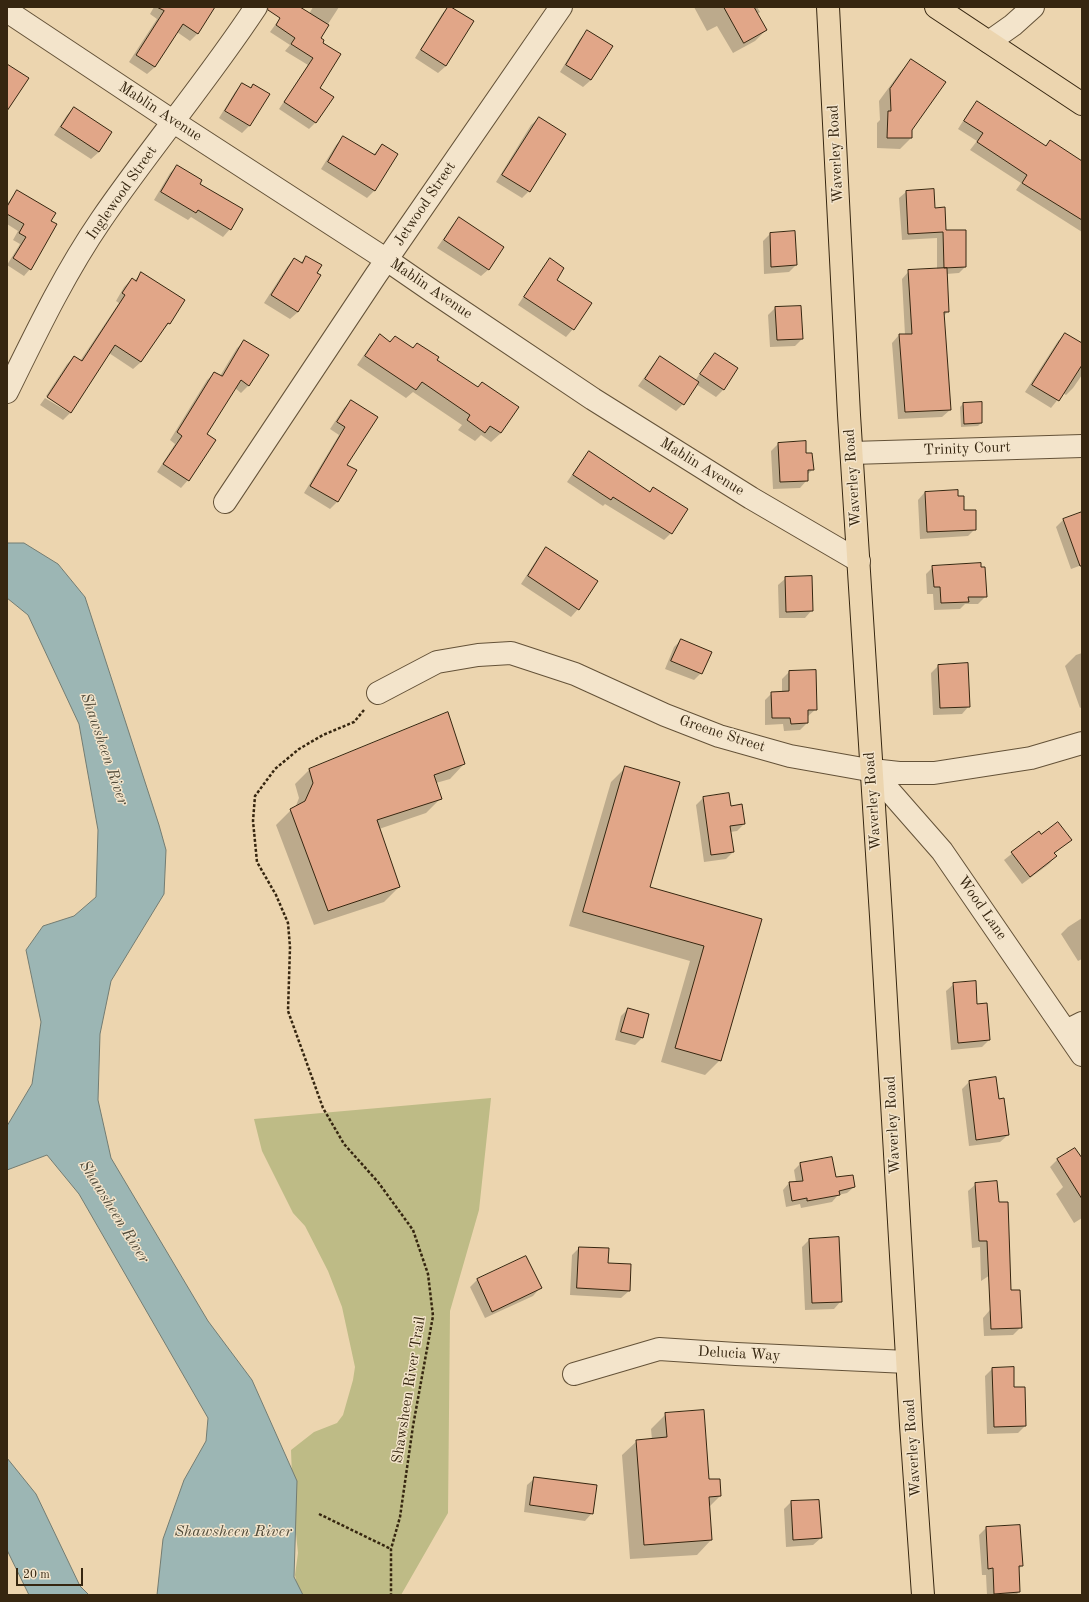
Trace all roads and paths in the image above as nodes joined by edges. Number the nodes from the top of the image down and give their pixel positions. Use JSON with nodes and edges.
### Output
{"nodes":[{"id":1,"x":256,"y":7,"type":"edge"},
{"id":2,"x":561,"y":7,"type":"edge"},
{"id":3,"x":828,"y":7,"type":"edge"},
{"id":4,"x":936,"y":7,"type":"edge"},
{"id":5,"x":1033,"y":7,"type":"edge"},
{"id":6,"x":7,"y":11,"type":"edge"},
{"id":7,"x":989,"y":42,"type":"junction"},
{"id":8,"x":1082,"y":104,"type":"edge"},
{"id":9,"x":174,"y":122,"type":"junction"},
{"id":10,"x":387,"y":260,"type":"junction"},
{"id":11,"x":7,"y":392,"type":"edge"},
{"id":12,"x":1082,"y":446,"type":"edge"},
{"id":13,"x":852,"y":453,"type":"junction"},
{"id":14,"x":225,"y":502,"type":"dead end"},
{"id":15,"x":859,"y":561,"type":"junction"},
{"id":16,"x":378,"y":693,"type":"joint"},
{"id":17,"x":1082,"y":743,"type":"edge"},
{"id":18,"x":871,"y":770,"type":"junction"},
{"id":19,"x":1074,"y":1027,"type":"edge"},
{"id":20,"x":1082,"y":1055,"type":"edge"},
{"id":21,"x":907,"y":1362,"type":"junction"},
{"id":22,"x":574,"y":1374,"type":"dead end"},
{"id":23,"x":319,"y":1514,"type":"dead end"},
{"id":24,"x":391,"y":1549,"type":"junction"},
{"id":25,"x":391,"y":1595,"type":"edge"},
{"id":26,"x":923,"y":1595,"type":"edge"}],
"edges":[{"from":1,"to":9,"type":"street","name":"Inglewood Street"},
{"from":2,"to":10,"type":"street","name":"Jetwood Street"},
{"from":3,"to":13,"type":"main road","name":"Waverley Road"},
{"from":4,"to":7,"type":"main road"},
{"from":5,"to":7,"type":"street"},
{"from":6,"to":9,"type":"street","name":"Mablin Avenue"},
{"from":7,"to":8,"type":"main road"},
{"from":9,"to":10,"type":"street","name":"Mablin Avenue"},
{"from":9,"to":11,"type":"street","name":"Inglewood Street"},
{"from":10,"to":14,"type":"street","name":"Jetwood Street"},
{"from":10,"to":15,"type":"street","name":"Mablin Avenue"},
{"from":12,"to":13,"type":"street","name":"Trinity Court"},
{"from":13,"to":15,"type":"main road","name":"Waverley Road"},
{"from":15,"to":18,"type":"main road","name":"Waverley Road"},
{"from":16,"to":18,"type":"street","name":"Greene Street"},
{"from":16,"to":24,"type":"path","name":"Shawsheen River Trail"},
{"from":17,"to":18,"type":"street","name":"Greene Street"},
{"from":18,"to":19,"type":"street","name":"Wood Lane"},
{"from":18,"to":21,"type":"main road","name":"Waverley Road"},
{"from":19,"to":20,"type":"street","name":"Wood Lane"},
{"from":21,"to":22,"type":"street","name":"Delucia Way"},
{"from":21,"to":26,"type":"main road","name":"Waverley Road"},
{"from":23,"to":24,"type":"path"},
{"from":24,"to":25,"type":"path","name":"Shawsheen River Trail"}]}
